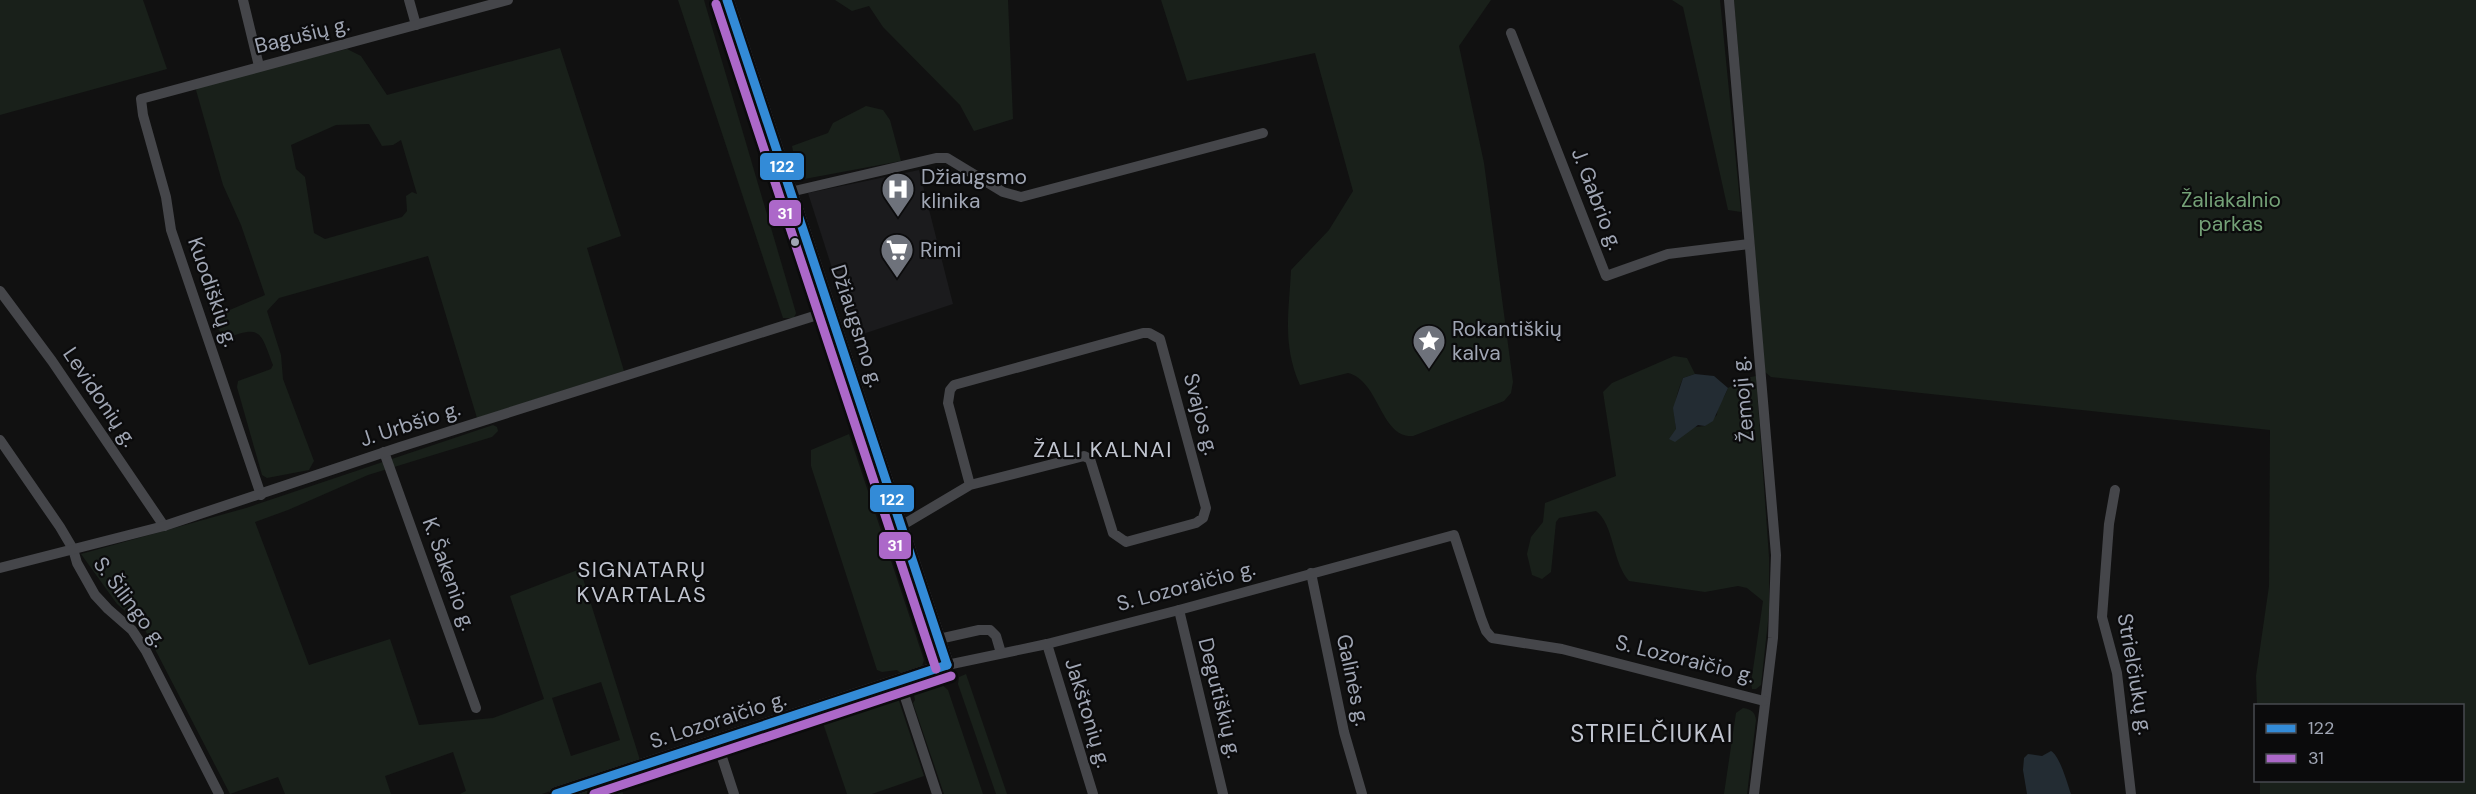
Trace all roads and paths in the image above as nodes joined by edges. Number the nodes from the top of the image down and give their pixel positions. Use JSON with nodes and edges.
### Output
{"nodes":[{"id":1,"x":243,"y":0,"type":"edge"},
{"id":2,"x":409,"y":0,"type":"edge"},
{"id":3,"x":508,"y":0,"type":"edge"},
{"id":4,"x":727,"y":0,"type":"edge"},
{"id":5,"x":1729,"y":0,"type":"edge"},
{"id":6,"x":416,"y":25,"type":"junction"},
{"id":7,"x":1511,"y":33,"type":"dead end"},
{"id":8,"x":260,"y":66,"type":"junction"},
{"id":9,"x":141,"y":99,"type":"joint"},
{"id":10,"x":1263,"y":133,"type":"dead end"},
{"id":11,"x":790,"y":192,"type":"junction"},
{"id":12,"x":1749,"y":244,"type":"junction"},
{"id":13,"x":0,"y":291,"type":"edge"},
{"id":14,"x":830,"y":311,"type":"junction"},
{"id":15,"x":0,"y":440,"type":"edge"},
{"id":16,"x":384,"y":452,"type":"junction"},
{"id":17,"x":970,"y":485,"type":"junction"},
{"id":18,"x":2115,"y":490,"type":"dead end"},
{"id":19,"x":261,"y":495,"type":"junction"},
{"id":20,"x":164,"y":526,"type":"junction"},
{"id":21,"x":901,"y":526,"type":"junction"},
{"id":22,"x":73,"y":549,"type":"junction"},
{"id":23,"x":0,"y":568,"type":"edge"},
{"id":24,"x":1311,"y":573,"type":"junction"},
{"id":25,"x":1179,"y":610,"type":"junction"},
{"id":26,"x":939,"y":639,"type":"junction"},
{"id":27,"x":1047,"y":644,"type":"junction"},
{"id":28,"x":1001,"y":653,"type":"junction"},
{"id":29,"x":947,"y":665,"type":"junction"},
{"id":30,"x":900,"y":682,"type":"junction"},
{"id":31,"x":1764,"y":701,"type":"junction"},
{"id":32,"x":476,"y":708,"type":"dead end"},
{"id":33,"x":717,"y":742,"type":"junction"},
{"id":34,"x":219,"y":794,"type":"edge"},
{"id":35,"x":556,"y":794,"type":"edge"},
{"id":36,"x":734,"y":794,"type":"edge"},
{"id":37,"x":937,"y":794,"type":"edge"},
{"id":38,"x":1093,"y":794,"type":"edge"},
{"id":39,"x":1223,"y":794,"type":"edge"},
{"id":40,"x":1362,"y":794,"type":"edge"},
{"id":41,"x":1754,"y":794,"type":"edge"},
{"id":42,"x":2131,"y":794,"type":"edge"}],
"edges":[{"from":1,"to":8,"type":"street"},
{"from":2,"to":6,"type":"street"},
{"from":3,"to":6,"type":"street","name":"Bagušių g."},
{"from":4,"to":11,"type":"street","name":"Džiaugsmo g."},
{"from":5,"to":12,"type":"street","name":"Žemoji g."},
{"from":6,"to":8,"type":"street","name":"Bagušių g."},
{"from":7,"to":12,"type":"street","name":"J. Gabrio g."},
{"from":8,"to":9,"type":"street","name":"Bagušių g."},
{"from":9,"to":19,"type":"street","name":"Kuodiškių g."},
{"from":10,"to":11,"type":"street"},
{"from":11,"to":14,"type":"street","name":"Džiaugsmo g."},
{"from":12,"to":31,"type":"street","name":"Žemoji g."},
{"from":13,"to":20,"type":"street","name":"Levidonių g."},
{"from":14,"to":16,"type":"street","name":"J. Urbšio g."},
{"from":14,"to":21,"type":"street","name":"Džiaugsmo g."},
{"from":15,"to":22,"type":"street","name":"S. Šilingo g."},
{"from":16,"to":19,"type":"street","name":"J. Urbšio g."},
{"from":16,"to":32,"type":"street","name":"K. Šakenio g."},
{"from":17,"to":17,"type":"street","name":"Svajos g."},
{"from":17,"to":21,"type":"street","name":"Svajos g."},
{"from":18,"to":42,"type":"street","name":"Strielčiukų g."},
{"from":19,"to":20,"type":"street","name":"J. Urbšio g."},
{"from":20,"to":22,"type":"street","name":"J. Urbšio g."},
{"from":21,"to":26,"type":"street","name":"Džiaugsmo g."},
{"from":22,"to":23,"type":"street","name":"J. Urbšio g."},
{"from":22,"to":34,"type":"street","name":"S. Šilingo g."},
{"from":24,"to":25,"type":"street","name":"S. Lozoraičio g."},
{"from":24,"to":31,"type":"street","name":"S. Lozoraičio g."},
{"from":24,"to":40,"type":"street","name":"Galinės g."},
{"from":25,"to":27,"type":"street","name":"S. Lozoraičio g."},
{"from":25,"to":39,"type":"street","name":"Degutiškių g."},
{"from":26,"to":28,"type":"street"},
{"from":26,"to":29,"type":"street","name":"Džiaugsmo g."},
{"from":27,"to":28,"type":"street","name":"S. Lozoraičio g."},
{"from":27,"to":38,"type":"street","name":"Jakštonių g."},
{"from":28,"to":29,"type":"street","name":"S. Lozoraičio g."},
{"from":29,"to":30,"type":"street","name":"S. Lozoraičio g."},
{"from":30,"to":33,"type":"street","name":"S. Lozoraičio g."},
{"from":30,"to":37,"type":"street"},
{"from":31,"to":41,"type":"street","name":"Žemoji g."},
{"from":33,"to":35,"type":"street","name":"S. Lozoraičio g."},
{"from":33,"to":36,"type":"street"}]}
